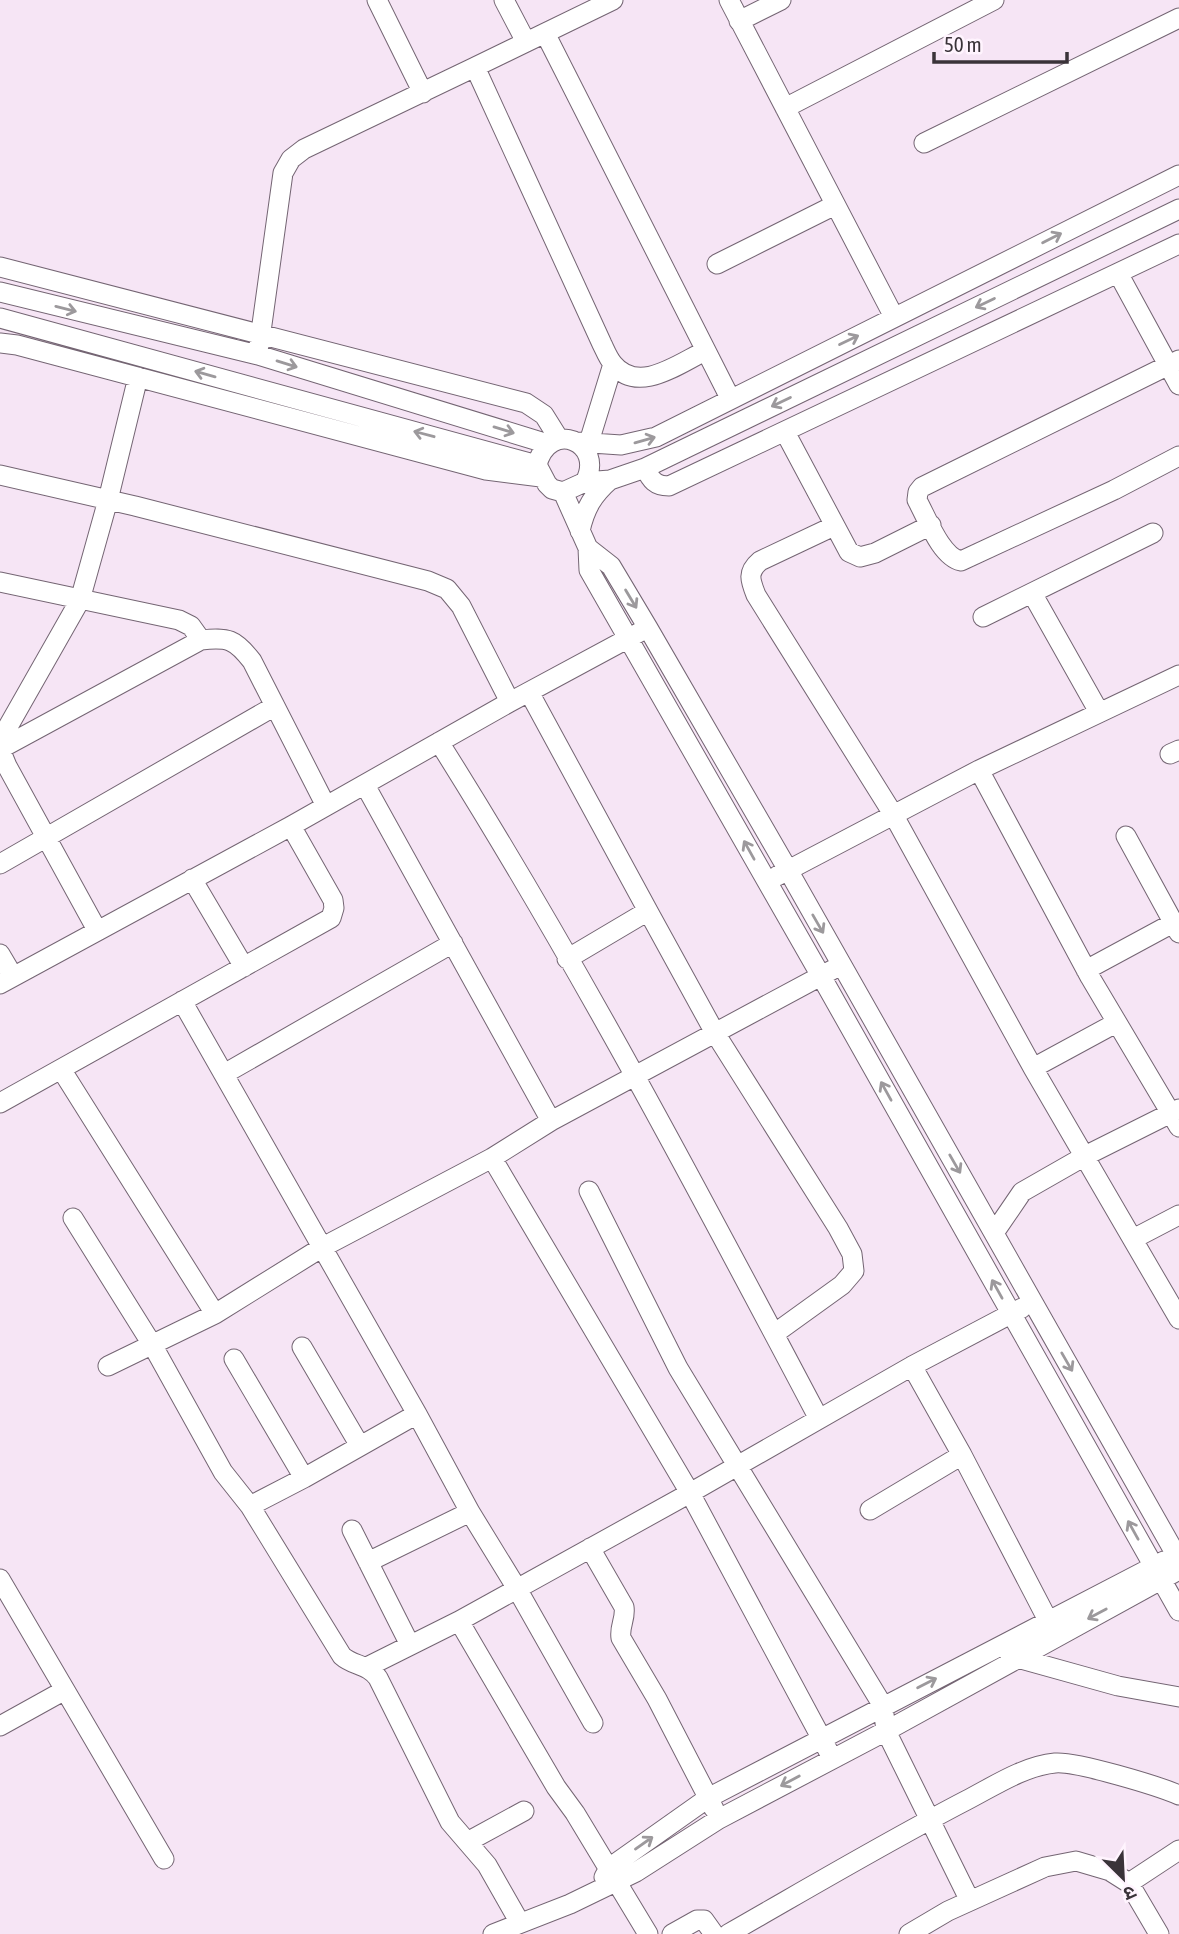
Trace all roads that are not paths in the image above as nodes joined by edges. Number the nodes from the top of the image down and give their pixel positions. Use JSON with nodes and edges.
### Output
{"nodes":[{"id":1,"x":377,"y":0,"type":"edge"},
{"id":2,"x":504,"y":0,"type":"edge"},
{"id":3,"x":613,"y":0,"type":"edge"},
{"id":4,"x":729,"y":0,"type":"edge"},
{"id":5,"x":781,"y":0,"type":"edge"},
{"id":6,"x":994,"y":0,"type":"edge"},
{"id":7,"x":1179,"y":18,"type":"edge"},
{"id":8,"x":739,"y":21,"type":"junction"},
{"id":9,"x":545,"y":33,"type":"junction"},
{"id":10,"x":526,"y":43,"type":"junction"},
{"id":11,"x":475,"y":67,"type":"junction"},
{"id":12,"x":423,"y":93,"type":"junction"},
{"id":13,"x":785,"y":108,"type":"junction"},
{"id":14,"x":924,"y":143,"type":"dead end"},
{"id":15,"x":1179,"y":175,"type":"edge"},
{"id":16,"x":835,"y":205,"type":"junction"},
{"id":17,"x":1179,"y":209,"type":"edge"},
{"id":18,"x":1179,"y":244,"type":"edge"},
{"id":19,"x":717,"y":264,"type":"dead end"},
{"id":20,"x":0,"y":267,"type":"edge"},
{"id":21,"x":1118,"y":273,"type":"junction"},
{"id":22,"x":0,"y":292,"type":"edge"},
{"id":23,"x":894,"y":317,"type":"junction"},
{"id":24,"x":0,"y":318,"type":"edge"},
{"id":25,"x":262,"y":334,"type":"junction"},
{"id":26,"x":0,"y":343,"type":"edge"},
{"id":27,"x":705,"y":351,"type":"junction"},
{"id":28,"x":258,"y":355,"type":"junction"},
{"id":29,"x":1173,"y":363,"type":"edge"},
{"id":30,"x":613,"y":365,"type":"junction"},
{"id":31,"x":138,"y":377,"type":"junction"},
{"id":32,"x":1179,"y":385,"type":"edge"},
{"id":33,"x":730,"y":398,"type":"junction"},
{"id":34,"x":785,"y":432,"type":"junction"},
{"id":35,"x":568,"y":442,"type":"junction"},
{"id":36,"x":1179,"y":456,"type":"edge"},
{"id":37,"x":645,"y":468,"type":"junction"},
{"id":38,"x":539,"y":471,"type":"junction"},
{"id":39,"x":0,"y":475,"type":"edge"},
{"id":40,"x":610,"y":480,"type":"junction"},
{"id":41,"x":585,"y":482,"type":"junction"},
{"id":42,"x":563,"y":492,"type":"junction"},
{"id":43,"x":108,"y":500,"type":"junction"},
{"id":44,"x":931,"y":525,"type":"junction"},
{"id":45,"x":834,"y":526,"type":"junction"},
{"id":46,"x":1153,"y":533,"type":"dead end"},
{"id":47,"x":584,"y":539,"type":"junction"},
{"id":48,"x":0,"y":582,"type":"edge"},
{"id":49,"x":1032,"y":593,"type":"junction"},
{"id":50,"x":80,"y":600,"type":"junction"},
{"id":51,"x":983,"y":617,"type":"dead end"},
{"id":52,"x":648,"y":628,"type":"junction"},
{"id":53,"x":629,"y":637,"type":"junction"},
{"id":54,"x":201,"y":640,"type":"junction"},
{"id":55,"x":1179,"y":675,"type":"edge"},
{"id":56,"x":529,"y":692,"type":"junction"},
{"id":57,"x":510,"y":702,"type":"junction"},
{"id":58,"x":275,"y":706,"type":"junction"},
{"id":59,"x":1099,"y":712,"type":"junction"},
{"id":60,"x":439,"y":742,"type":"junction"},
{"id":61,"x":0,"y":749,"type":"edge"},
{"id":62,"x":979,"y":769,"type":"junction"},
{"id":63,"x":365,"y":785,"type":"junction"},
{"id":64,"x":326,"y":806,"type":"junction"},
{"id":65,"x":893,"y":814,"type":"junction"},
{"id":66,"x":291,"y":826,"type":"junction"},
{"id":67,"x":1126,"y":836,"type":"dead end"},
{"id":68,"x":47,"y":838,"type":"junction"},
{"id":69,"x":0,"y":864,"type":"edge"},
{"id":70,"x":789,"y":870,"type":"junction"},
{"id":71,"x":192,"y":879,"type":"junction"},
{"id":72,"x":767,"y":881,"type":"junction"},
{"id":73,"x":648,"y":911,"type":"junction"},
{"id":74,"x":1176,"y":928,"type":"edge"},
{"id":75,"x":97,"y":930,"type":"junction"},
{"id":76,"x":453,"y":943,"type":"junction"},
{"id":77,"x":0,"y":954,"type":"edge"},
{"id":78,"x":567,"y":958,"type":"junction"},
{"id":79,"x":842,"y":965,"type":"junction"},
{"id":80,"x":244,"y":967,"type":"junction"},
{"id":81,"x":1086,"y":970,"type":"junction"},
{"id":82,"x":821,"y":976,"type":"junction"},
{"id":83,"x":7,"y":980,"type":"edge"},
{"id":84,"x":182,"y":1001,"type":"junction"},
{"id":85,"x":1116,"y":1023,"type":"junction"},
{"id":86,"x":715,"y":1032,"type":"junction"},
{"id":87,"x":1033,"y":1068,"type":"junction"},
{"id":88,"x":61,"y":1069,"type":"junction"},
{"id":89,"x":224,"y":1074,"type":"junction"},
{"id":90,"x":635,"y":1075,"type":"junction"},
{"id":91,"x":0,"y":1103,"type":"edge"},
{"id":92,"x":1176,"y":1116,"type":"edge"},
{"id":93,"x":551,"y":1121,"type":"junction"},
{"id":94,"x":1085,"y":1156,"type":"junction"},
{"id":95,"x":492,"y":1158,"type":"junction"},
{"id":96,"x":589,"y":1191,"type":"dead end"},
{"id":97,"x":1179,"y":1216,"type":"edge"},
{"id":98,"x":73,"y":1218,"type":"dead end"},
{"id":99,"x":994,"y":1233,"type":"junction"},
{"id":100,"x":1133,"y":1240,"type":"junction"},
{"id":101,"x":321,"y":1248,"type":"junction"},
{"id":102,"x":1032,"y":1302,"type":"junction"},
{"id":103,"x":215,"y":1314,"type":"junction"},
{"id":104,"x":1011,"y":1314,"type":"junction"},
{"id":105,"x":1179,"y":1319,"type":"edge"},
{"id":106,"x":774,"y":1334,"type":"junction"},
{"id":107,"x":153,"y":1346,"type":"junction"},
{"id":108,"x":302,"y":1347,"type":"dead end"},
{"id":109,"x":234,"y":1359,"type":"dead end"},
{"id":110,"x":108,"y":1366,"type":"dead end"},
{"id":111,"x":912,"y":1366,"type":"junction"},
{"id":112,"x":417,"y":1414,"type":"junction"},
{"id":113,"x":819,"y":1419,"type":"junction"},
{"id":114,"x":360,"y":1446,"type":"junction"},
{"id":115,"x":962,"y":1455,"type":"junction"},
{"id":116,"x":736,"y":1465,"type":"junction"},
{"id":117,"x":304,"y":1478,"type":"junction"},
{"id":118,"x":690,"y":1493,"type":"junction"},
{"id":119,"x":250,"y":1506,"type":"junction"},
{"id":120,"x":870,"y":1510,"type":"dead end"},
{"id":121,"x":470,"y":1512,"type":"junction"},
{"id":122,"x":352,"y":1530,"type":"dead end"},
{"id":123,"x":590,"y":1548,"type":"junction"},
{"id":124,"x":1178,"y":1560,"type":"edge"},
{"id":125,"x":368,"y":1562,"type":"junction"},
{"id":126,"x":1157,"y":1573,"type":"junction"},
{"id":127,"x":0,"y":1579,"type":"edge"},
{"id":128,"x":516,"y":1587,"type":"junction"},
{"id":129,"x":1179,"y":1611,"type":"edge"},
{"id":130,"x":459,"y":1621,"type":"junction"},
{"id":131,"x":1053,"y":1628,"type":"junction"},
{"id":132,"x":410,"y":1645,"type":"junction"},
{"id":133,"x":989,"y":1651,"type":"junction"},
{"id":134,"x":1017,"y":1658,"type":"junction"},
{"id":135,"x":367,"y":1667,"type":"junction"},
{"id":136,"x":65,"y":1690,"type":"junction"},
{"id":137,"x":1179,"y":1697,"type":"edge"},
{"id":138,"x":883,"y":1706,"type":"junction"},
{"id":139,"x":593,"y":1723,"type":"dead end"},
{"id":140,"x":0,"y":1726,"type":"edge"},
{"id":141,"x":886,"y":1731,"type":"junction"},
{"id":142,"x":822,"y":1739,"type":"junction"},
{"id":143,"x":832,"y":1758,"type":"junction"},
{"id":144,"x":1179,"y":1796,"type":"edge"},
{"id":145,"x":708,"y":1798,"type":"junction"},
{"id":146,"x":524,"y":1811,"type":"dead end"},
{"id":147,"x":719,"y":1819,"type":"junction"},
{"id":148,"x":929,"y":1819,"type":"junction"},
{"id":149,"x":469,"y":1842,"type":"junction"},
{"id":150,"x":1179,"y":1850,"type":"edge"},
{"id":151,"x":164,"y":1859,"type":"dead end"},
{"id":152,"x":613,"y":1875,"type":"junction"},
{"id":153,"x":1129,"y":1883,"type":"junction"},
{"id":154,"x":970,"y":1901,"type":"junction"},
{"id":155,"x":505,"y":1929,"type":"edge"},
{"id":156,"x":648,"y":1934,"type":"edge"},
{"id":157,"x":672,"y":1934,"type":"edge"},
{"id":158,"x":714,"y":1934,"type":"edge"},
{"id":159,"x":728,"y":1934,"type":"edge"},
{"id":160,"x":909,"y":1934,"type":"edge"},
{"id":161,"x":1159,"y":1934,"type":"edge"}],
"edges":[{"from":1,"to":12,"type":"street"},
{"from":2,"to":10,"type":"street"},
{"from":3,"to":9,"type":"street"},
{"from":4,"to":8,"type":"street"},
{"from":5,"to":8,"type":"street"},
{"from":6,"to":13,"type":"street"},
{"from":7,"to":14,"type":"street"},
{"from":8,"to":13,"type":"street"},
{"from":9,"to":10,"type":"street"},
{"from":9,"to":27,"type":"street"},
{"from":10,"to":11,"type":"street"},
{"from":11,"to":12,"type":"street"},
{"from":11,"to":30,"type":"street"},
{"from":12,"to":25,"type":"street"},
{"from":13,"to":16,"type":"street"},
{"from":23,"to":15,"type":"street","one_way":true},
{"from":16,"to":19,"type":"street"},
{"from":16,"to":23,"type":"street"},
{"from":17,"to":37,"type":"street","one_way":true},
{"from":18,"to":21,"type":"street"},
{"from":20,"to":25,"type":"street"},
{"from":21,"to":29,"type":"street"},
{"from":21,"to":34,"type":"street"},
{"from":22,"to":28,"type":"street","one_way":true},
{"from":33,"to":23,"type":"street","one_way":true},
{"from":38,"to":24,"type":"street","one_way":true},
{"from":25,"to":28,"type":"street"},
{"from":25,"to":35,"type":"street"},
{"from":26,"to":31,"type":"street"},
{"from":27,"to":30,"type":"street"},
{"from":27,"to":33,"type":"street"},
{"from":28,"to":35,"type":"street","one_way":true},
{"from":29,"to":32,"type":"street"},
{"from":29,"to":44,"type":"street"},
{"from":30,"to":35,"type":"street"},
{"from":31,"to":38,"type":"street"},
{"from":31,"to":43,"type":"street"},
{"from":35,"to":33,"type":"street","one_way":true},
{"from":34,"to":37,"type":"street"},
{"from":34,"to":45,"type":"street"},
{"from":35,"to":38,"type":"street"},
{"from":35,"to":41,"type":"street"},
{"from":36,"to":44,"type":"street"},
{"from":37,"to":40,"type":"street"},
{"from":38,"to":42,"type":"street"},
{"from":39,"to":43,"type":"street"},
{"from":40,"to":41,"type":"street"},
{"from":40,"to":47,"type":"street"},
{"from":41,"to":42,"type":"street"},
{"from":42,"to":47,"type":"street"},
{"from":43,"to":50,"type":"street"},
{"from":43,"to":57,"type":"street"},
{"from":44,"to":45,"type":"street"},
{"from":45,"to":65,"type":"street"},
{"from":46,"to":49,"type":"street"},
{"from":47,"to":52,"type":"street","one_way":true},
{"from":47,"to":53,"type":"street"},
{"from":48,"to":50,"type":"street"},
{"from":49,"to":51,"type":"street"},
{"from":49,"to":59,"type":"street"},
{"from":50,"to":54,"type":"street"},
{"from":50,"to":61,"type":"street"},
{"from":52,"to":53,"type":"street"},
{"from":52,"to":70,"type":"street"},
{"from":53,"to":56,"type":"street"},
{"from":72,"to":53,"type":"street","one_way":true},
{"from":54,"to":58,"type":"street"},
{"from":54,"to":61,"type":"street"},
{"from":55,"to":59,"type":"street"},
{"from":56,"to":57,"type":"street"},
{"from":56,"to":73,"type":"street"},
{"from":57,"to":60,"type":"street"},
{"from":58,"to":64,"type":"street"},
{"from":58,"to":68,"type":"street"},
{"from":59,"to":62,"type":"street"},
{"from":60,"to":63,"type":"street"},
{"from":60,"to":78,"type":"street"},
{"from":61,"to":68,"type":"street"},
{"from":62,"to":65,"type":"street"},
{"from":62,"to":81,"type":"street"},
{"from":63,"to":64,"type":"street"},
{"from":63,"to":76,"type":"street"},
{"from":64,"to":66,"type":"street"},
{"from":65,"to":70,"type":"street"},
{"from":65,"to":87,"type":"street"},
{"from":66,"to":71,"type":"street"},
{"from":66,"to":80,"type":"street"},
{"from":67,"to":74,"type":"street"},
{"from":68,"to":69,"type":"street"},
{"from":68,"to":75,"type":"street"},
{"from":70,"to":72,"type":"street"},
{"from":70,"to":79,"type":"street","one_way":true},
{"from":71,"to":75,"type":"street"},
{"from":71,"to":80,"type":"street"},
{"from":72,"to":82,"type":"street"},
{"from":73,"to":78,"type":"street"},
{"from":73,"to":86,"type":"street"},
{"from":74,"to":81,"type":"street"},
{"from":75,"to":83,"type":"street"},
{"from":76,"to":89,"type":"street"},
{"from":76,"to":93,"type":"street"},
{"from":77,"to":83,"type":"street"},
{"from":78,"to":90,"type":"street"},
{"from":79,"to":82,"type":"street"},
{"from":79,"to":99,"type":"street","one_way":true},
{"from":80,"to":84,"type":"street"},
{"from":81,"to":85,"type":"street"},
{"from":82,"to":86,"type":"street"},
{"from":104,"to":82,"type":"street","one_way":true},
{"from":84,"to":88,"type":"street"},
{"from":84,"to":89,"type":"street"},
{"from":85,"to":87,"type":"street"},
{"from":85,"to":92,"type":"street"},
{"from":86,"to":90,"type":"street"},
{"from":86,"to":106,"type":"street"},
{"from":87,"to":94,"type":"street"},
{"from":88,"to":91,"type":"street"},
{"from":88,"to":103,"type":"street"},
{"from":89,"to":101,"type":"street"},
{"from":90,"to":93,"type":"street"},
{"from":90,"to":106,"type":"street"},
{"from":92,"to":94,"type":"street"},
{"from":93,"to":95,"type":"street"},
{"from":94,"to":99,"type":"street"},
{"from":94,"to":100,"type":"street"},
{"from":95,"to":101,"type":"street"},
{"from":95,"to":118,"type":"street"},
{"from":96,"to":116,"type":"street"},
{"from":97,"to":100,"type":"street"},
{"from":98,"to":107,"type":"street"},
{"from":99,"to":102,"type":"street"},
{"from":100,"to":105,"type":"street"},
{"from":101,"to":103,"type":"street"},
{"from":101,"to":112,"type":"street"},
{"from":102,"to":104,"type":"street"},
{"from":102,"to":124,"type":"street","one_way":true},
{"from":103,"to":107,"type":"street"},
{"from":104,"to":111,"type":"street"},
{"from":126,"to":104,"type":"street","one_way":true},
{"from":106,"to":113,"type":"street"},
{"from":107,"to":110,"type":"street"},
{"from":107,"to":119,"type":"street"},
{"from":108,"to":114,"type":"street"},
{"from":109,"to":117,"type":"street"},
{"from":111,"to":113,"type":"street"},
{"from":111,"to":115,"type":"street"},
{"from":112,"to":114,"type":"street"},
{"from":112,"to":121,"type":"street"},
{"from":113,"to":116,"type":"street"},
{"from":114,"to":117,"type":"street"},
{"from":115,"to":120,"type":"street"},
{"from":115,"to":131,"type":"street"},
{"from":116,"to":118,"type":"street"},
{"from":116,"to":138,"type":"street"},
{"from":117,"to":119,"type":"street"},
{"from":118,"to":123,"type":"street"},
{"from":118,"to":142,"type":"street"},
{"from":119,"to":135,"type":"street"},
{"from":121,"to":125,"type":"street"},
{"from":121,"to":128,"type":"street"},
{"from":122,"to":125,"type":"street"},
{"from":123,"to":128,"type":"street"},
{"from":123,"to":145,"type":"street"},
{"from":124,"to":126,"type":"street"},
{"from":125,"to":132,"type":"street"},
{"from":126,"to":129,"type":"street"},
{"from":126,"to":131,"type":"street"},
{"from":127,"to":136,"type":"street"},
{"from":128,"to":130,"type":"street"},
{"from":128,"to":139,"type":"street"},
{"from":130,"to":132,"type":"street"},
{"from":130,"to":152,"type":"street"},
{"from":131,"to":133,"type":"street"},
{"from":131,"to":134,"type":"street"},
{"from":132,"to":135,"type":"street"},
{"from":133,"to":134,"type":"street"},
{"from":138,"to":133,"type":"street","one_way":true},
{"from":134,"to":137,"type":"street"},
{"from":134,"to":141,"type":"street"},
{"from":135,"to":149,"type":"street"},
{"from":136,"to":140,"type":"street"},
{"from":136,"to":151,"type":"street"},
{"from":138,"to":141,"type":"street"},
{"from":138,"to":142,"type":"street"},
{"from":141,"to":143,"type":"street"},
{"from":141,"to":148,"type":"street"},
{"from":142,"to":143,"type":"street"},
{"from":142,"to":145,"type":"street"},
{"from":143,"to":147,"type":"street","one_way":true},
{"from":144,"to":148,"type":"street"},
{"from":145,"to":147,"type":"street"},
{"from":152,"to":145,"type":"street","one_way":true},
{"from":146,"to":149,"type":"street"},
{"from":147,"to":152,"type":"street"},
{"from":148,"to":154,"type":"street"},
{"from":148,"to":159,"type":"street"},
{"from":149,"to":155,"type":"street"},
{"from":150,"to":153,"type":"street"},
{"from":152,"to":155,"type":"street"},
{"from":152,"to":156,"type":"street"},
{"from":153,"to":154,"type":"street"},
{"from":153,"to":161,"type":"street"},
{"from":154,"to":160,"type":"street"},
{"from":157,"to":158,"type":"street"}]}
